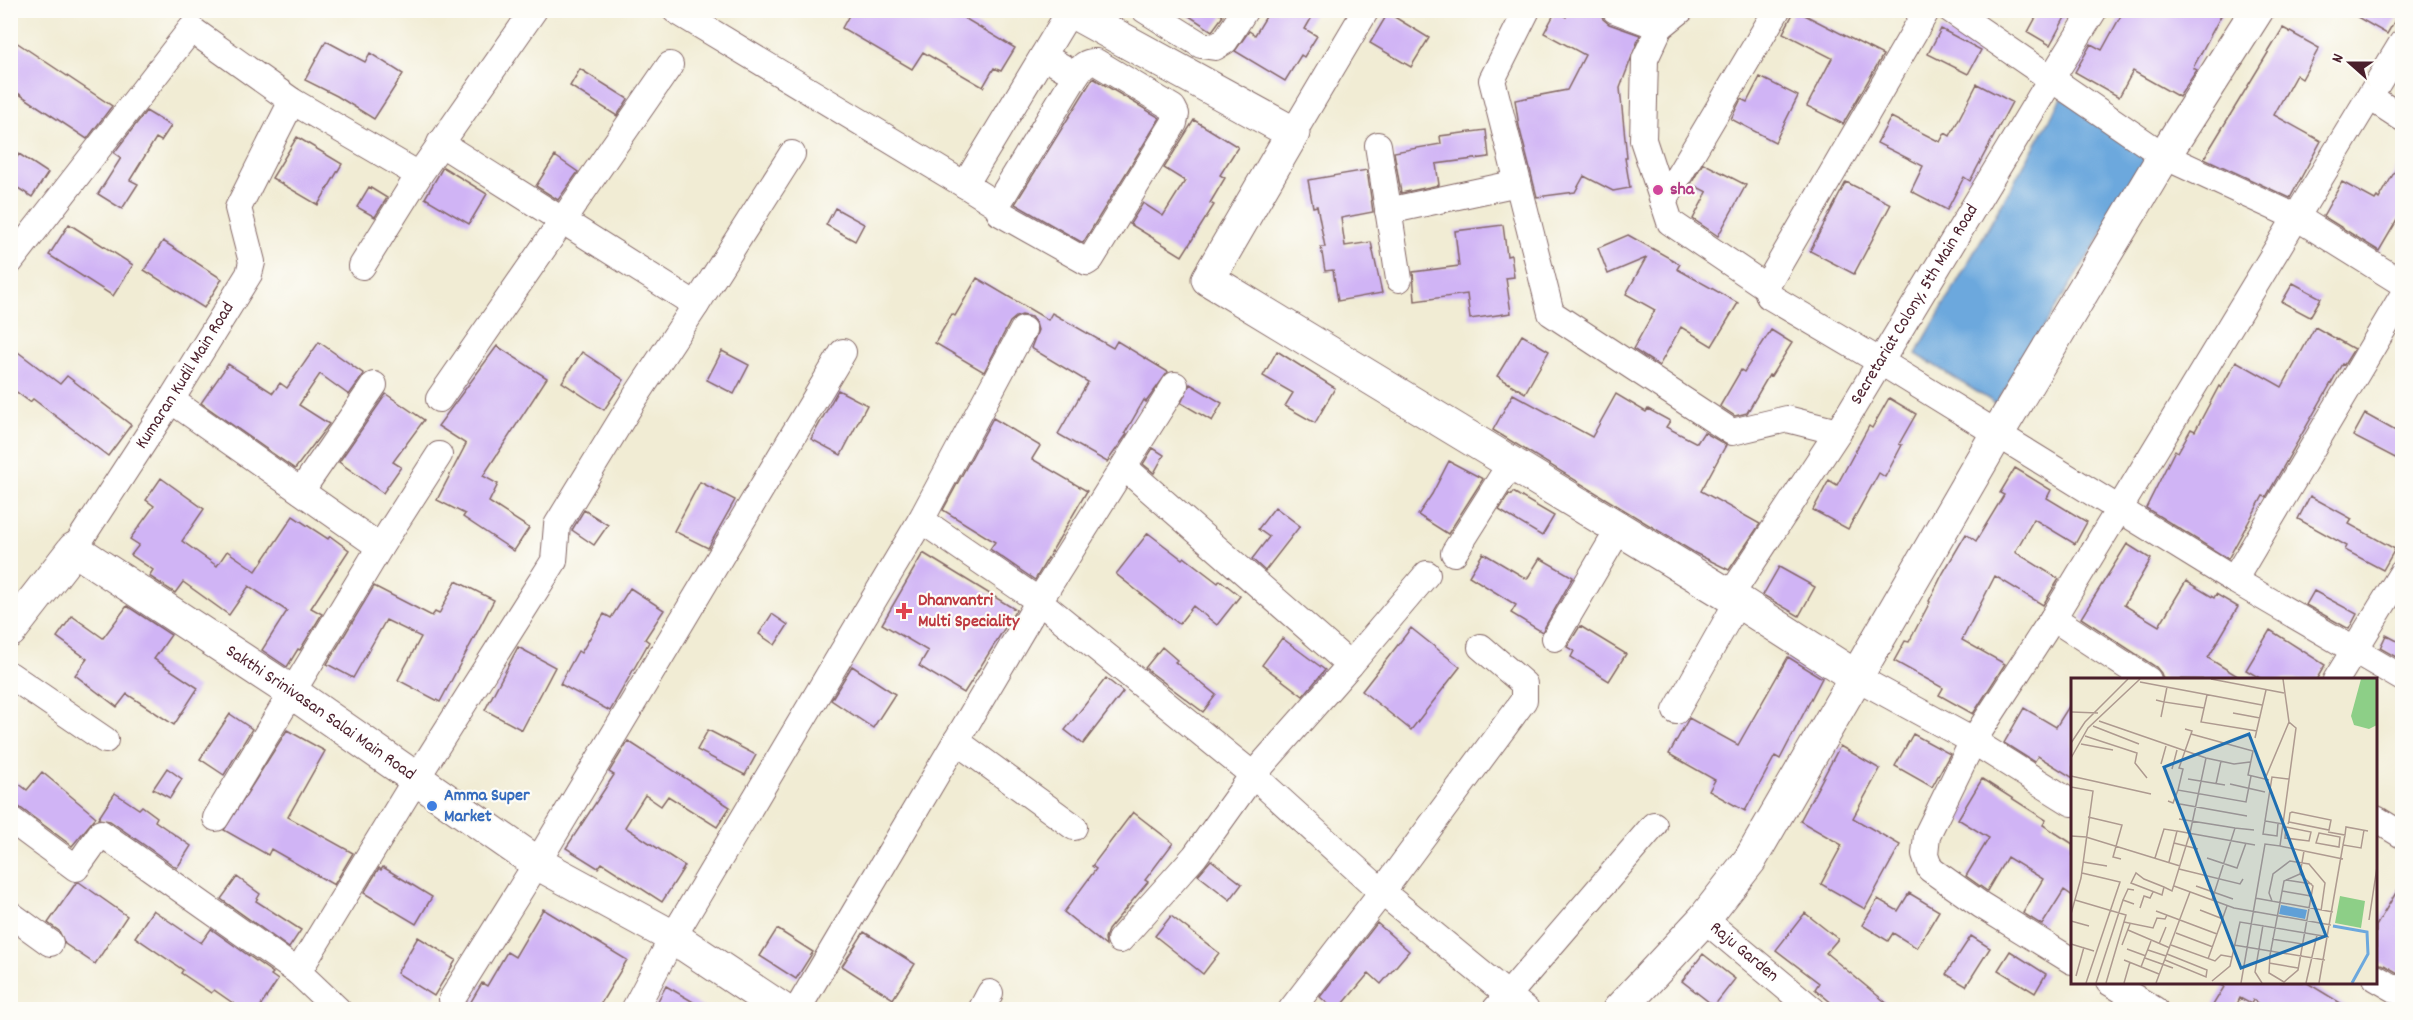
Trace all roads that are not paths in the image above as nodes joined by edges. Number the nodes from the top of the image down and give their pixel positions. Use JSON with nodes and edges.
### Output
{"nodes":[{"id":1,"x":675,"y":10,"type":"edge"},
{"id":2,"x":1145,"y":10,"type":"edge"},
{"id":3,"x":1245,"y":10,"type":"edge"},
{"id":4,"x":1366,"y":10,"type":"edge"},
{"id":5,"x":1527,"y":10,"type":"edge"},
{"id":6,"x":1615,"y":10,"type":"edge"},
{"id":7,"x":1681,"y":10,"type":"edge"},
{"id":8,"x":1777,"y":10,"type":"edge"},
{"id":9,"x":1927,"y":10,"type":"edge"},
{"id":10,"x":1951,"y":10,"type":"edge"},
{"id":11,"x":2094,"y":10,"type":"edge"},
{"id":12,"x":2257,"y":10,"type":"edge"},
{"id":13,"x":1070,"y":11,"type":"edge"},
{"id":14,"x":528,"y":13,"type":"edge"},
{"id":15,"x":1660,"y":27,"type":"junction"},
{"id":16,"x":2403,"y":43,"type":"edge"},
{"id":17,"x":1043,"y":56,"type":"junction"},
{"id":18,"x":670,"y":65,"type":"dead end"},
{"id":19,"x":1076,"y":75,"type":"junction"},
{"id":20,"x":2051,"y":79,"type":"junction"},
{"id":21,"x":2370,"y":97,"type":"junction"},
{"id":22,"x":292,"y":101,"type":"junction"},
{"id":23,"x":2403,"y":118,"type":"edge"},
{"id":24,"x":1293,"y":133,"type":"junction"},
{"id":25,"x":440,"y":143,"type":"junction"},
{"id":26,"x":1378,"y":146,"type":"dead end"},
{"id":27,"x":792,"y":154,"type":"dead end"},
{"id":28,"x":2164,"y":156,"type":"junction"},
{"id":29,"x":419,"y":175,"type":"junction"},
{"id":30,"x":1518,"y":183,"type":"junction"},
{"id":31,"x":965,"y":184,"type":"junction"},
{"id":32,"x":1664,"y":202,"type":"junction"},
{"id":33,"x":997,"y":205,"type":"junction"},
{"id":34,"x":1388,"y":211,"type":"junction"},
{"id":35,"x":2298,"y":218,"type":"junction"},
{"id":36,"x":564,"y":220,"type":"junction"},
{"id":37,"x":10,"y":262,"type":"edge"},
{"id":38,"x":362,"y":266,"type":"dead end"},
{"id":39,"x":1399,"y":279,"type":"dead end"},
{"id":40,"x":2403,"y":283,"type":"edge"},
{"id":41,"x":1766,"y":287,"type":"junction"},
{"id":42,"x":2403,"y":297,"type":"edge"},
{"id":43,"x":696,"y":305,"type":"junction"},
{"id":44,"x":1023,"y":330,"type":"dead end"},
{"id":45,"x":843,"y":351,"type":"dead end"},
{"id":46,"x":1881,"y":362,"type":"junction"},
{"id":47,"x":374,"y":385,"type":"dead end"},
{"id":48,"x":1175,"y":385,"type":"dead end"},
{"id":49,"x":439,"y":399,"type":"dead end"},
{"id":50,"x":171,"y":400,"type":"junction"},
{"id":51,"x":1838,"y":432,"type":"junction"},
{"id":52,"x":1997,"y":434,"type":"junction"},
{"id":53,"x":439,"y":455,"type":"dead end"},
{"id":54,"x":1511,"y":463,"type":"junction"},
{"id":55,"x":1124,"y":467,"type":"junction"},
{"id":56,"x":302,"y":491,"type":"junction"},
{"id":57,"x":2119,"y":509,"type":"junction"},
{"id":58,"x":921,"y":520,"type":"junction"},
{"id":59,"x":1619,"y":529,"type":"junction"},
{"id":60,"x":380,"y":547,"type":"junction"},
{"id":61,"x":74,"y":549,"type":"junction"},
{"id":62,"x":1454,"y":553,"type":"dead end"},
{"id":63,"x":2403,"y":573,"type":"edge"},
{"id":64,"x":1427,"y":574,"type":"dead end"},
{"id":65,"x":2234,"y":580,"type":"junction"},
{"id":66,"x":1734,"y":599,"type":"junction"},
{"id":67,"x":1039,"y":601,"type":"junction"},
{"id":68,"x":2053,"y":618,"type":"junction"},
{"id":69,"x":10,"y":631,"type":"edge"},
{"id":70,"x":1555,"y":638,"type":"dead end"},
{"id":71,"x":1481,"y":646,"type":"dead end"},
{"id":72,"x":2354,"y":650,"type":"junction"},
{"id":73,"x":1350,"y":665,"type":"junction"},
{"id":74,"x":10,"y":675,"type":"edge"},
{"id":75,"x":1856,"y":677,"type":"junction"},
{"id":76,"x":2145,"y":678,"type":"edge"},
{"id":77,"x":2337,"y":678,"type":"edge"},
{"id":78,"x":2403,"y":678,"type":"edge"},
{"id":79,"x":293,"y":693,"type":"junction"},
{"id":80,"x":1676,"y":711,"type":"dead end"},
{"id":81,"x":105,"y":740,"type":"dead end"},
{"id":82,"x":956,"y":741,"type":"junction"},
{"id":83,"x":1973,"y":741,"type":"junction"},
{"id":84,"x":1253,"y":774,"type":"junction"},
{"id":85,"x":416,"y":779,"type":"junction"},
{"id":86,"x":2071,"y":802,"type":"edge"},
{"id":87,"x":216,"y":818,"type":"dead end"},
{"id":88,"x":10,"y":819,"type":"edge"},
{"id":89,"x":2377,"y":820,"type":"edge"},
{"id":90,"x":1654,"y":825,"type":"dead end"},
{"id":91,"x":1074,"y":826,"type":"dead end"},
{"id":92,"x":2403,"y":835,"type":"edge"},
{"id":93,"x":537,"y":863,"type":"junction"},
{"id":94,"x":1382,"y":892,"type":"junction"},
{"id":95,"x":10,"y":914,"type":"edge"},
{"id":96,"x":1704,"y":919,"type":"junction"},
{"id":97,"x":673,"y":937,"type":"junction"},
{"id":98,"x":1120,"y":940,"type":"dead end"},
{"id":99,"x":50,"y":943,"type":"dead end"},
{"id":100,"x":2071,"y":960,"type":"edge"},
{"id":101,"x":298,"y":972,"type":"junction"},
{"id":102,"x":2377,"y":979,"type":"edge"},
{"id":103,"x":2114,"y":984,"type":"edge"},
{"id":104,"x":2403,"y":993,"type":"edge"},
{"id":105,"x":2149,"y":998,"type":"edge"},
{"id":106,"x":452,"y":999,"type":"dead end"},
{"id":107,"x":1509,"y":1005,"type":"edge"},
{"id":108,"x":338,"y":1010,"type":"edge"},
{"id":109,"x":634,"y":1010,"type":"edge"},
{"id":110,"x":783,"y":1010,"type":"edge"},
{"id":111,"x":797,"y":1010,"type":"edge"},
{"id":112,"x":1291,"y":1010,"type":"edge"},
{"id":113,"x":1619,"y":1010,"type":"edge"},
{"id":114,"x":1813,"y":1010,"type":"edge"}],
"edges":[{"from":1,"to":31,"type":"street"},
{"from":2,"to":3,"type":"street"},
{"from":4,"to":24,"type":"street"},
{"from":5,"to":30,"type":"street"},
{"from":6,"to":15,"type":"street"},
{"from":7,"to":15,"type":"street"},
{"from":8,"to":32,"type":"street"},
{"from":9,"to":41,"type":"street"},
{"from":10,"to":20,"type":"street"},
{"from":11,"to":20,"type":"street","name":"Secretariat Colony, 5th Main Road"},
{"from":12,"to":28,"type":"street"},
{"from":13,"to":17,"type":"street"},
{"from":13,"to":24,"type":"street"},
{"from":14,"to":25,"type":"street"},
{"from":15,"to":32,"type":"street"},
{"from":16,"to":21,"type":"street"},
{"from":17,"to":19,"type":"street"},
{"from":17,"to":31,"type":"street"},
{"from":18,"to":36,"type":"street"},
{"from":19,"to":33,"type":"street"},
{"from":19,"to":33,"type":"street"},
{"from":20,"to":28,"type":"street"},
{"from":20,"to":46,"type":"street","name":"Secretariat Colony, 5th Main Road"},
{"from":21,"to":23,"type":"street"},
{"from":21,"to":35,"type":"street"},
{"from":22,"to":29,"type":"street"},
{"from":22,"to":37,"type":"street"},
{"from":22,"to":50,"type":"street","name":"Kumaran Kudil Main Road"},
{"from":24,"to":54,"type":"street"},
{"from":25,"to":29,"type":"street"},
{"from":25,"to":36,"type":"street"},
{"from":26,"to":34,"type":"street"},
{"from":27,"to":43,"type":"street"},
{"from":28,"to":35,"type":"street"},
{"from":28,"to":52,"type":"street"},
{"from":29,"to":38,"type":"street"},
{"from":30,"to":34,"type":"street"},
{"from":30,"to":51,"type":"street"},
{"from":31,"to":33,"type":"street"},
{"from":32,"to":41,"type":"street"},
{"from":34,"to":39,"type":"street"},
{"from":35,"to":40,"type":"street"},
{"from":35,"to":57,"type":"street"},
{"from":36,"to":43,"type":"street"},
{"from":36,"to":49,"type":"street"},
{"from":41,"to":46,"type":"street"},
{"from":42,"to":65,"type":"street"},
{"from":43,"to":85,"type":"street"},
{"from":44,"to":58,"type":"street"},
{"from":45,"to":93,"type":"street"},
{"from":46,"to":51,"type":"street","name":"Secretariat Colony, 5th Main Road"},
{"from":46,"to":52,"type":"street"},
{"from":47,"to":56,"type":"street"},
{"from":48,"to":55,"type":"street"},
{"from":50,"to":56,"type":"street"},
{"from":50,"to":61,"type":"street","name":"Kumaran Kudil Main Road"},
{"from":51,"to":66,"type":"street","name":"Secretariat Colony, 5th Main Road"},
{"from":52,"to":57,"type":"street"},
{"from":52,"to":75,"type":"street"},
{"from":53,"to":60,"type":"street"},
{"from":54,"to":59,"type":"street"},
{"from":54,"to":62,"type":"street"},
{"from":55,"to":67,"type":"street"},
{"from":55,"to":73,"type":"street"},
{"from":56,"to":60,"type":"street"},
{"from":57,"to":65,"type":"street"},
{"from":57,"to":68,"type":"street"},
{"from":58,"to":67,"type":"street"},
{"from":58,"to":97,"type":"street"},
{"from":59,"to":66,"type":"street"},
{"from":59,"to":70,"type":"street"},
{"from":60,"to":79,"type":"street"},
{"from":61,"to":69,"type":"street","name":"Kumaran Kudil Main Road"},
{"from":61,"to":79,"type":"street","name":"Sakthi Srinivasan Salai Main Road"},
{"from":63,"to":72,"type":"street"},
{"from":64,"to":73,"type":"street"},
{"from":65,"to":72,"type":"street"},
{"from":66,"to":75,"type":"street"},
{"from":66,"to":80,"type":"street","name":"Secretariat Colony, 5th Main Road"},
{"from":67,"to":82,"type":"street"},
{"from":67,"to":84,"type":"street"},
{"from":68,"to":76,"type":"street"},
{"from":68,"to":83,"type":"street"},
{"from":71,"to":94,"type":"street"},
{"from":72,"to":77,"type":"street"},
{"from":72,"to":78,"type":"street"},
{"from":73,"to":84,"type":"street"},
{"from":74,"to":81,"type":"street"},
{"from":75,"to":83,"type":"street"},
{"from":75,"to":96,"type":"street"},
{"from":79,"to":85,"type":"street","name":"Sakthi Srinivasan Salai Main Road"},
{"from":79,"to":87,"type":"street"},
{"from":82,"to":91,"type":"street"},
{"from":82,"to":111,"type":"street"},
{"from":83,"to":86,"type":"street"},
{"from":83,"to":100,"type":"street"},
{"from":84,"to":94,"type":"street"},
{"from":84,"to":98,"type":"street"},
{"from":85,"to":93,"type":"street","name":"Sakthi Srinivasan Salai Main Road"},
{"from":85,"to":101,"type":"street"},
{"from":88,"to":101,"type":"street"},
{"from":89,"to":92,"type":"street"},
{"from":90,"to":107,"type":"street"},
{"from":93,"to":97,"type":"street","name":"Sakthi Srinivasan Salai Main Road"},
{"from":93,"to":106,"type":"street"},
{"from":94,"to":107,"type":"street"},
{"from":94,"to":112,"type":"street"},
{"from":95,"to":99,"type":"street"},
{"from":96,"to":113,"type":"street"},
{"from":96,"to":114,"type":"street","name":"Raju Garden"},
{"from":97,"to":109,"type":"street"},
{"from":97,"to":110,"type":"street","name":"Sakthi Srinivasan Salai Main Road"},
{"from":101,"to":108,"type":"street"},
{"from":102,"to":104,"type":"street"},
{"from":103,"to":105,"type":"street"}]}
